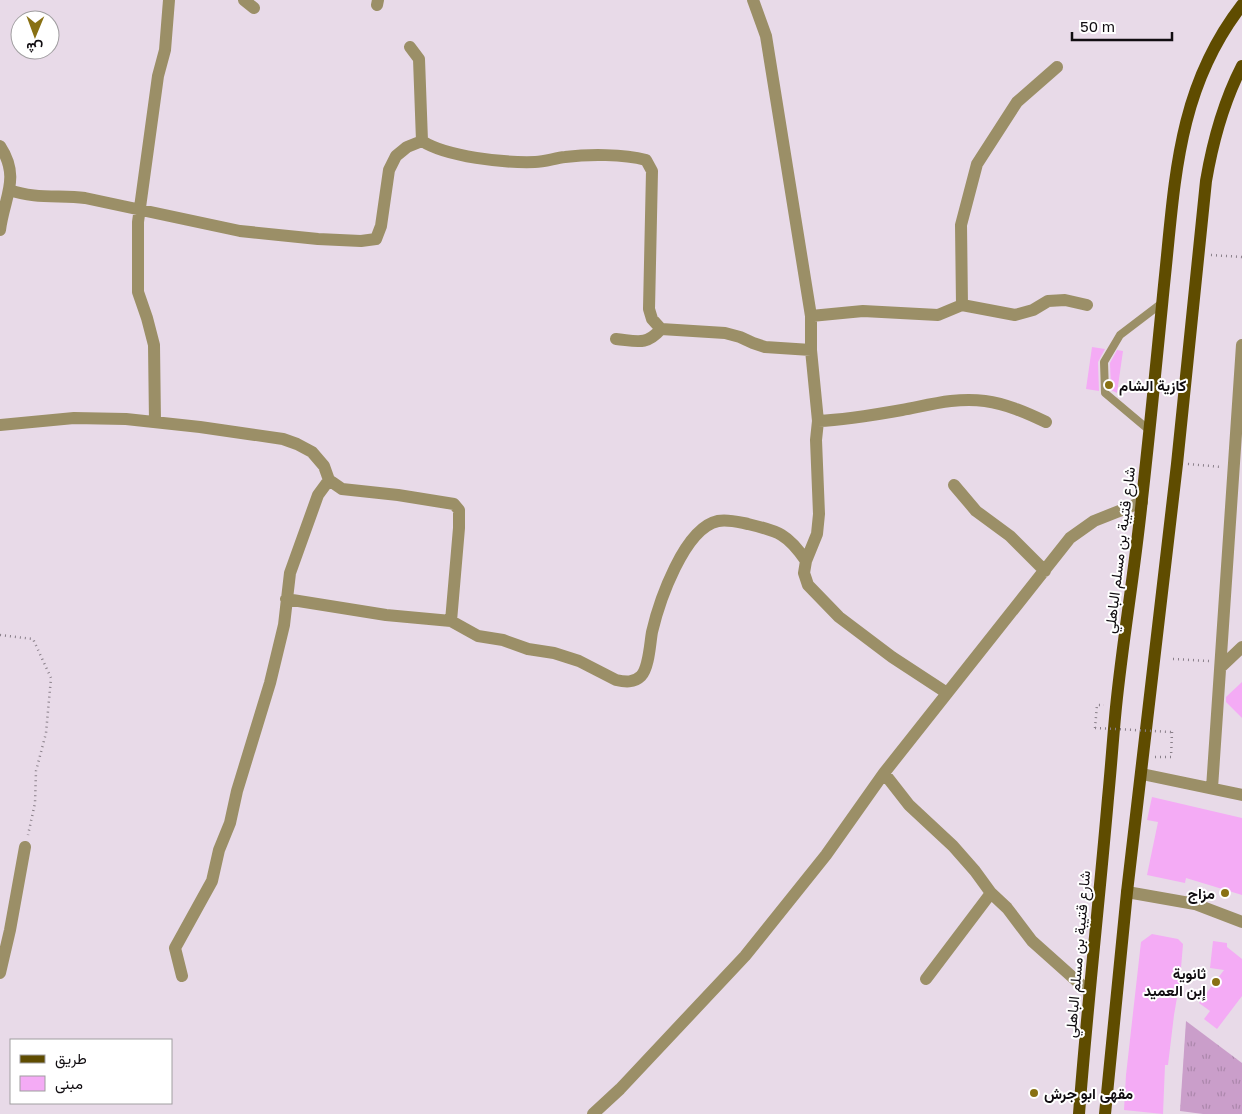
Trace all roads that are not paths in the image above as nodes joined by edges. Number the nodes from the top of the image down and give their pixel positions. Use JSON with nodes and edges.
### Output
{"nodes":[{"id":1,"x":170,"y":0,"type":"edge"},
{"id":2,"x":753,"y":0,"type":"edge"},
{"id":3,"x":1242,"y":5,"type":"edge"},
{"id":4,"x":410,"y":47,"type":"dead end"},
{"id":5,"x":1242,"y":66,"type":"edge"},
{"id":6,"x":1057,"y":67,"type":"dead end"},
{"id":7,"x":422,"y":141,"type":"junction"},
{"id":8,"x":0,"y":146,"type":"edge"},
{"id":9,"x":10,"y":190,"type":"junction"},
{"id":10,"x":139,"y":209,"type":"junction"},
{"id":11,"x":0,"y":230,"type":"edge"},
{"id":12,"x":1162,"y":303,"type":"junction"},
{"id":13,"x":1086,"y":305,"type":"dead end"},
{"id":14,"x":962,"y":306,"type":"junction"},
{"id":15,"x":811,"y":316,"type":"junction"},
{"id":16,"x":661,"y":329,"type":"junction"},
{"id":17,"x":616,"y":339,"type":"dead end"},
{"id":18,"x":1242,"y":345,"type":"edge"},
{"id":19,"x":811,"y":350,"type":"junction"},
{"id":20,"x":818,"y":420,"type":"junction"},
{"id":21,"x":154,"y":422,"type":"junction"},
{"id":22,"x":1046,"y":422,"type":"dead end"},
{"id":23,"x":0,"y":425,"type":"edge"},
{"id":24,"x":1149,"y":430,"type":"junction"},
{"id":25,"x":329,"y":480,"type":"junction"},
{"id":26,"x":954,"y":485,"type":"dead end"},
{"id":27,"x":1142,"y":502,"type":"junction"},
{"id":28,"x":806,"y":561,"type":"junction"},
{"id":29,"x":1045,"y":571,"type":"junction"},
{"id":30,"x":286,"y":599,"type":"junction"},
{"id":31,"x":451,"y":622,"type":"junction"},
{"id":32,"x":1242,"y":647,"type":"edge"},
{"id":33,"x":1221,"y":664,"type":"junction"},
{"id":34,"x":947,"y":693,"type":"junction"},
{"id":35,"x":884,"y":773,"type":"junction"},
{"id":36,"x":1142,"y":774,"type":"junction"},
{"id":37,"x":1212,"y":788,"type":"junction"},
{"id":38,"x":1242,"y":795,"type":"edge"},
{"id":39,"x":25,"y":847,"type":"road end"},
{"id":40,"x":1127,"y":892,"type":"junction"},
{"id":41,"x":991,"y":893,"type":"junction"},
{"id":42,"x":1242,"y":922,"type":"edge"},
{"id":43,"x":0,"y":973,"type":"edge"},
{"id":44,"x":182,"y":976,"type":"dead end"},
{"id":45,"x":926,"y":979,"type":"dead end"},
{"id":46,"x":1088,"y":991,"type":"junction"},
{"id":47,"x":593,"y":1114,"type":"edge"},
{"id":48,"x":1079,"y":1114,"type":"edge"},
{"id":49,"x":1105,"y":1114,"type":"edge"}],
"edges":[{"from":1,"to":10,"type":"street"},
{"from":2,"to":15,"type":"street"},
{"from":3,"to":12,"type":"main road","name":"شارع قتيبة بن مسلم الباهلي"},
{"from":4,"to":7,"type":"street"},
{"from":5,"to":36,"type":"main road"},
{"from":6,"to":14,"type":"street"},
{"from":7,"to":10,"type":"street"},
{"from":7,"to":16,"type":"street"},
{"from":8,"to":9,"type":"street"},
{"from":9,"to":10,"type":"street"},
{"from":9,"to":11,"type":"street"},
{"from":10,"to":21,"type":"street"},
{"from":12,"to":24,"type":"main road","name":"شارع قتيبة بن مسلم الباهلي"},
{"from":12,"to":24,"type":"lane"},
{"from":13,"to":14,"type":"street"},
{"from":14,"to":15,"type":"street"},
{"from":15,"to":19,"type":"street"},
{"from":16,"to":17,"type":"street"},
{"from":16,"to":19,"type":"street"},
{"from":18,"to":33,"type":"street"},
{"from":19,"to":20,"type":"street"},
{"from":20,"to":22,"type":"street"},
{"from":20,"to":28,"type":"street"},
{"from":21,"to":23,"type":"street"},
{"from":21,"to":25,"type":"street"},
{"from":24,"to":27,"type":"main road","name":"شارع قتيبة بن مسلم الباهلي"},
{"from":25,"to":30,"type":"street"},
{"from":25,"to":31,"type":"street"},
{"from":26,"to":29,"type":"street"},
{"from":27,"to":29,"type":"street"},
{"from":27,"to":46,"type":"main road","name":"شارع قتيبة بن مسلم الباهلي"},
{"from":28,"to":31,"type":"street"},
{"from":28,"to":34,"type":"street"},
{"from":29,"to":34,"type":"street"},
{"from":30,"to":31,"type":"street"},
{"from":30,"to":44,"type":"street"},
{"from":32,"to":33,"type":"street"},
{"from":33,"to":37,"type":"street"},
{"from":34,"to":35,"type":"street"},
{"from":35,"to":41,"type":"street"},
{"from":35,"to":47,"type":"street"},
{"from":36,"to":37,"type":"street"},
{"from":36,"to":40,"type":"main road"},
{"from":37,"to":38,"type":"street"},
{"from":39,"to":43,"type":"street"},
{"from":40,"to":42,"type":"street"},
{"from":40,"to":49,"type":"main road"},
{"from":41,"to":45,"type":"street"},
{"from":41,"to":46,"type":"street"},
{"from":46,"to":48,"type":"main road","name":"شارع قتيبة بن مسلم الباهلي"}]}
